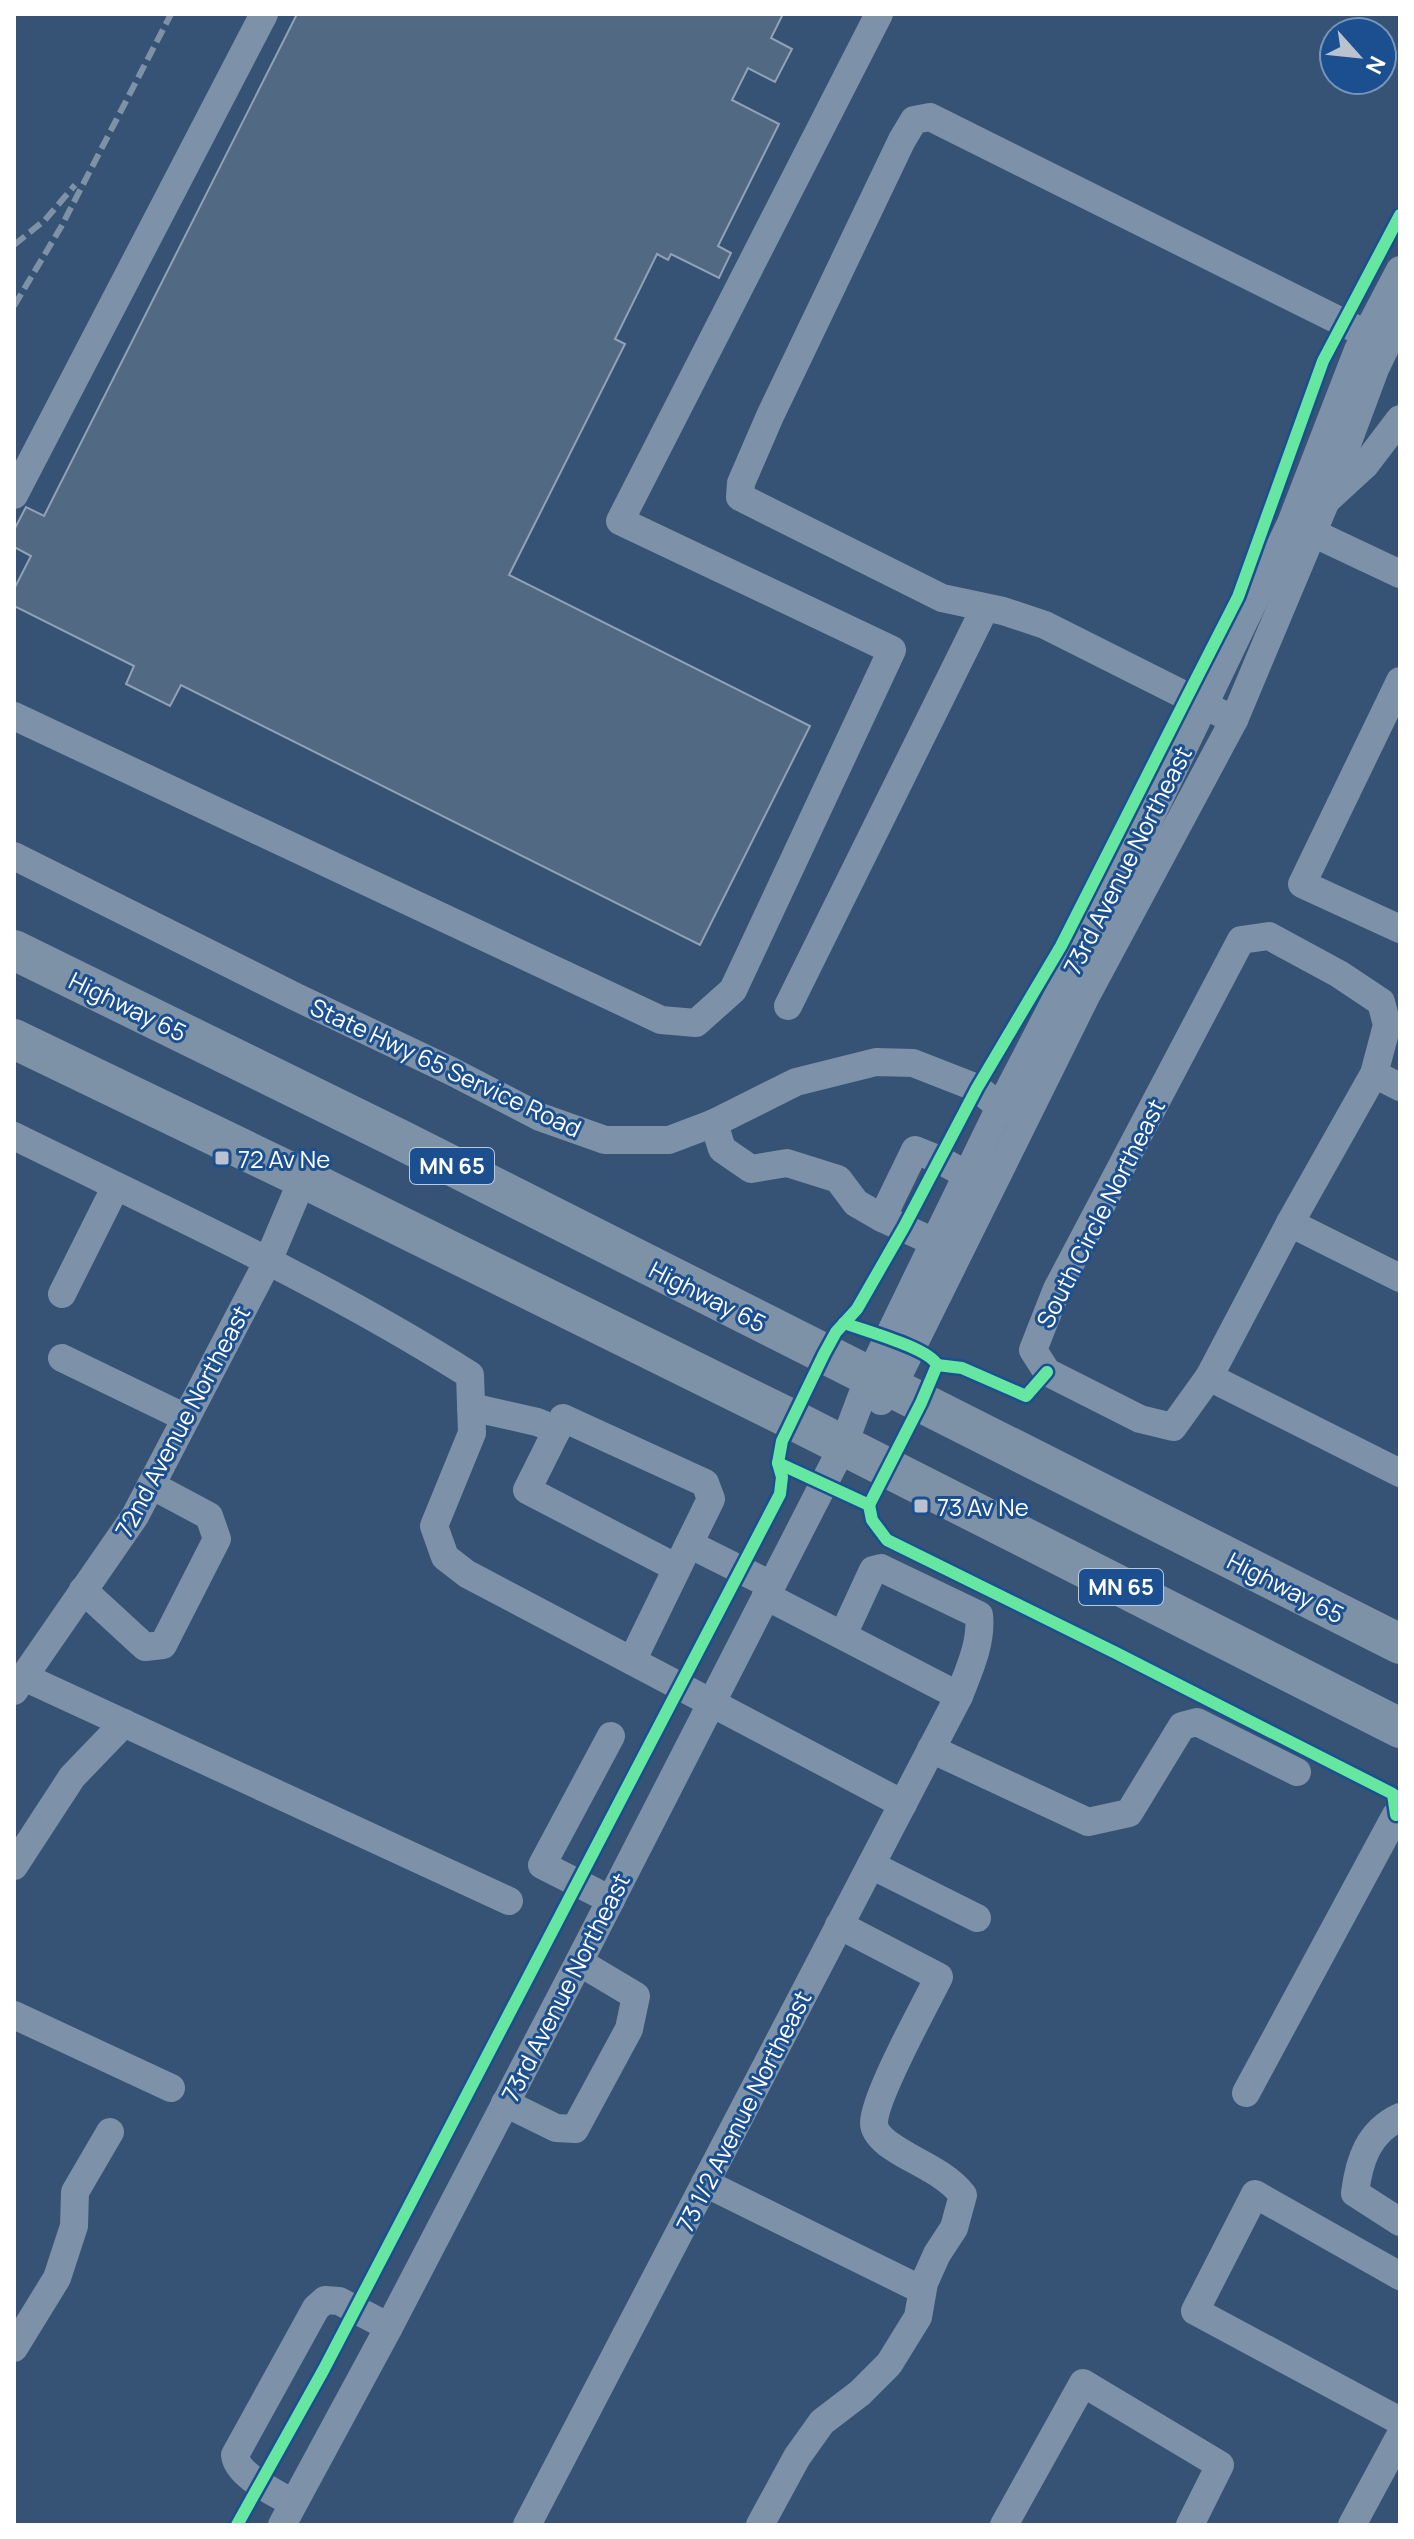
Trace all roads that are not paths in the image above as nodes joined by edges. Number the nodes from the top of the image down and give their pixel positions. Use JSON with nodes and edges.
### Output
{"nodes":[{"id":1,"x":264,"y":14,"type":"edge"},
{"id":2,"x":879,"y":14,"type":"edge"},
{"id":3,"x":1400,"y":270,"type":"edge"},
{"id":4,"x":1400,"y":317,"type":"edge"},
{"id":5,"x":1376,"y":340,"type":"junction"},
{"id":6,"x":1400,"y":419,"type":"edge"},
{"id":7,"x":14,"y":495,"type":"edge"},
{"id":8,"x":1325,"y":503,"type":"junction"},
{"id":9,"x":1302,"y":527,"type":"junction"},
{"id":10,"x":1400,"y":574,"type":"edge"},
{"id":11,"x":985,"y":608,"type":"junction"},
{"id":12,"x":1400,"y":681,"type":"edge"},
{"id":13,"x":1204,"y":705,"type":"junction"},
{"id":14,"x":14,"y":716,"type":"edge"},
{"id":15,"x":1234,"y":720,"type":"junction"},
{"id":16,"x":14,"y":856,"type":"edge"},
{"id":17,"x":1400,"y":929,"type":"edge"},
{"id":18,"x":14,"y":950,"type":"edge"},
{"id":19,"x":788,"y":1006,"type":"dead end"},
{"id":20,"x":14,"y":1039,"type":"edge"},
{"id":21,"x":1374,"y":1074,"type":"junction"},
{"id":22,"x":1400,"y":1087,"type":"edge"},
{"id":23,"x":1013,"y":1113,"type":"junction"},
{"id":24,"x":714,"y":1123,"type":"junction"},
{"id":25,"x":14,"y":1136,"type":"edge"},
{"id":26,"x":967,"y":1175,"type":"junction"},
{"id":27,"x":303,"y":1178,"type":"junction"},
{"id":28,"x":116,"y":1186,"type":"junction"},
{"id":29,"x":882,"y":1218,"type":"junction"},
{"id":30,"x":1290,"y":1223,"type":"junction"},
{"id":31,"x":934,"y":1242,"type":"junction"},
{"id":32,"x":268,"y":1261,"type":"junction"},
{"id":33,"x":1400,"y":1278,"type":"edge"},
{"id":34,"x":62,"y":1294,"type":"dead end"},
{"id":35,"x":62,"y":1358,"type":"dead end"},
{"id":36,"x":1209,"y":1377,"type":"junction"},
{"id":37,"x":880,"y":1382,"type":"junction"},
{"id":38,"x":471,"y":1407,"type":"junction"},
{"id":39,"x":186,"y":1418,"type":"junction"},
{"id":40,"x":557,"y":1430,"type":"junction"},
{"id":41,"x":843,"y":1446,"type":"junction"},
{"id":42,"x":1400,"y":1473,"type":"edge"},
{"id":43,"x":151,"y":1485,"type":"junction"},
{"id":44,"x":683,"y":1556,"type":"junction"},
{"id":45,"x":83,"y":1590,"type":"junction"},
{"id":46,"x":769,"y":1590,"type":"junction"},
{"id":47,"x":843,"y":1635,"type":"junction"},
{"id":48,"x":1400,"y":1644,"type":"edge"},
{"id":49,"x":632,"y":1661,"type":"junction"},
{"id":50,"x":19,"y":1684,"type":"edge"},
{"id":51,"x":959,"y":1696,"type":"junction"},
{"id":52,"x":712,"y":1703,"type":"junction"},
{"id":53,"x":124,"y":1723,"type":"junction"},
{"id":54,"x":1400,"y":1728,"type":"edge"},
{"id":55,"x":611,"y":1736,"type":"dead end"},
{"id":56,"x":931,"y":1749,"type":"junction"},
{"id":57,"x":1297,"y":1772,"type":"dead end"},
{"id":58,"x":903,"y":1804,"type":"junction"},
{"id":59,"x":1398,"y":1816,"type":"edge"},
{"id":60,"x":871,"y":1865,"type":"junction"},
{"id":61,"x":14,"y":1866,"type":"edge"},
{"id":62,"x":611,"y":1900,"type":"junction"},
{"id":63,"x":509,"y":1901,"type":"dead end"},
{"id":64,"x":977,"y":1918,"type":"dead end"},
{"id":65,"x":839,"y":1925,"type":"junction"},
{"id":66,"x":579,"y":1962,"type":"junction"},
{"id":67,"x":14,"y":2015,"type":"edge"},
{"id":68,"x":171,"y":2088,"type":"dead end"},
{"id":69,"x":1246,"y":2093,"type":"dead end"},
{"id":70,"x":505,"y":2103,"type":"junction"},
{"id":71,"x":1400,"y":2117,"type":"edge"},
{"id":72,"x":110,"y":2132,"type":"dead end"},
{"id":73,"x":705,"y":2183,"type":"junction"},
{"id":74,"x":1400,"y":2222,"type":"edge"},
{"id":75,"x":1400,"y":2276,"type":"edge"},
{"id":76,"x":922,"y":2290,"type":"junction"},
{"id":77,"x":389,"y":2327,"type":"junction"},
{"id":78,"x":14,"y":2348,"type":"edge"},
{"id":79,"x":1400,"y":2421,"type":"edge"},
{"id":80,"x":1400,"y":2436,"type":"edge"},
{"id":81,"x":288,"y":2514,"type":"edge"},
{"id":82,"x":527,"y":2525,"type":"edge"},
{"id":83,"x":760,"y":2525,"type":"edge"},
{"id":84,"x":1004,"y":2525,"type":"edge"},
{"id":85,"x":1190,"y":2525,"type":"edge"},
{"id":86,"x":1352,"y":2525,"type":"edge"}],
"edges":[{"from":1,"to":7,"type":"street"},
{"from":2,"to":14,"type":"street"},
{"from":3,"to":5,"type":"street","name":"73rd Avenue Northeast"},
{"from":4,"to":5,"type":"street","name":"73rd Avenue Northeast"},
{"from":5,"to":8,"type":"street","name":"73rd Avenue Northeast"},
{"from":5,"to":9,"type":"street","name":"73rd Avenue Northeast"},
{"from":5,"to":11,"type":"street"},
{"from":6,"to":8,"type":"street","name":"73rd Avenue Northeast"},
{"from":8,"to":9,"type":"street","name":"73rd Avenue Northeast"},
{"from":9,"to":10,"type":"street"},
{"from":9,"to":13,"type":"street","name":"73rd Avenue Northeast"},
{"from":9,"to":15,"type":"street","name":"73rd Avenue Northeast"},
{"from":11,"to":13,"type":"street"},
{"from":11,"to":19,"type":"street"},
{"from":12,"to":17,"type":"street"},
{"from":13,"to":15,"type":"street"},
{"from":13,"to":23,"type":"street","name":"73rd Avenue Northeast"},
{"from":15,"to":23,"type":"street","name":"73rd Avenue Northeast"},
{"from":16,"to":24,"type":"street","name":"State Hwy 65 Service Road"},
{"from":18,"to":37,"type":"highway","name":"Highway 65","number":"MN 65"},
{"from":20,"to":27,"type":"highway","number":"MN 65"},
{"from":21,"to":22,"type":"street"},
{"from":21,"to":30,"type":"street","name":"South Circle Northeast"},
{"from":21,"to":36,"type":"street","name":"South Circle Northeast"},
{"from":23,"to":24,"type":"street","name":"State Hwy 65 Service Road"},
{"from":23,"to":26,"type":"street","name":"73rd Avenue Northeast"},
{"from":23,"to":37,"type":"street","name":"73rd Avenue Northeast"},
{"from":24,"to":29,"type":"street"},
{"from":25,"to":28,"type":"street"},
{"from":26,"to":29,"type":"street"},
{"from":26,"to":31,"type":"street","name":"73rd Avenue Northeast"},
{"from":27,"to":32,"type":"street","name":"72nd Avenue Northeast"},
{"from":27,"to":41,"type":"highway","number":"MN 65"},
{"from":28,"to":32,"type":"street"},
{"from":28,"to":34,"type":"street"},
{"from":29,"to":31,"type":"street"},
{"from":30,"to":33,"type":"street"},
{"from":30,"to":36,"type":"street","name":"South Circle Northeast"},
{"from":31,"to":37,"type":"street","name":"73rd Avenue Northeast"},
{"from":32,"to":38,"type":"street"},
{"from":32,"to":39,"type":"street","name":"72nd Avenue Northeast"},
{"from":35,"to":39,"type":"street"},
{"from":36,"to":42,"type":"street"},
{"from":37,"to":41,"type":"street","name":"73rd Avenue Northeast"},
{"from":37,"to":48,"type":"highway","name":"Highway 65","number":"MN 65"},
{"from":38,"to":40,"type":"street"},
{"from":38,"to":49,"type":"street"},
{"from":39,"to":43,"type":"street","name":"72nd Avenue Northeast"},
{"from":40,"to":44,"type":"street"},
{"from":40,"to":44,"type":"street"},
{"from":41,"to":46,"type":"street","name":"73rd Avenue Northeast"},
{"from":41,"to":54,"type":"highway","number":"MN 65"},
{"from":43,"to":45,"type":"street","name":"72nd Avenue Northeast"},
{"from":43,"to":45,"type":"street"},
{"from":44,"to":46,"type":"street"},
{"from":44,"to":49,"type":"street"},
{"from":45,"to":50,"type":"street","name":"72nd Avenue Northeast"},
{"from":46,"to":47,"type":"street"},
{"from":46,"to":52,"type":"street","name":"73rd Avenue Northeast"},
{"from":47,"to":51,"type":"street"},
{"from":47,"to":51,"type":"street","name":"73 1/2 Avenue Northeast"},
{"from":49,"to":52,"type":"street"},
{"from":50,"to":53,"type":"street"},
{"from":51,"to":56,"type":"street","name":"73 1/2 Avenue Northeast"},
{"from":52,"to":58,"type":"street"},
{"from":52,"to":62,"type":"street","name":"73rd Avenue Northeast"},
{"from":53,"to":61,"type":"street"},
{"from":53,"to":63,"type":"street"},
{"from":55,"to":62,"type":"street"},
{"from":56,"to":57,"type":"street"},
{"from":56,"to":58,"type":"street","name":"73 1/2 Avenue Northeast"},
{"from":58,"to":60,"type":"street","name":"73 1/2 Avenue Northeast"},
{"from":59,"to":69,"type":"street"},
{"from":60,"to":64,"type":"street"},
{"from":60,"to":65,"type":"street","name":"73 1/2 Avenue Northeast"},
{"from":62,"to":66,"type":"street","name":"73rd Avenue Northeast"},
{"from":65,"to":73,"type":"street","name":"73 1/2 Avenue Northeast"},
{"from":65,"to":76,"type":"street"},
{"from":66,"to":70,"type":"street","name":"73rd Avenue Northeast"},
{"from":66,"to":70,"type":"street"},
{"from":67,"to":68,"type":"street"},
{"from":70,"to":77,"type":"street","name":"73rd Avenue Northeast"},
{"from":71,"to":74,"type":"street"},
{"from":72,"to":78,"type":"street"},
{"from":73,"to":76,"type":"street"},
{"from":73,"to":82,"type":"street","name":"73 1/2 Avenue Northeast"},
{"from":75,"to":79,"type":"street"},
{"from":76,"to":83,"type":"street"},
{"from":77,"to":81,"type":"street","name":"73rd Avenue Northeast"},
{"from":77,"to":81,"type":"street"},
{"from":80,"to":86,"type":"street"},
{"from":84,"to":85,"type":"street"}]}
